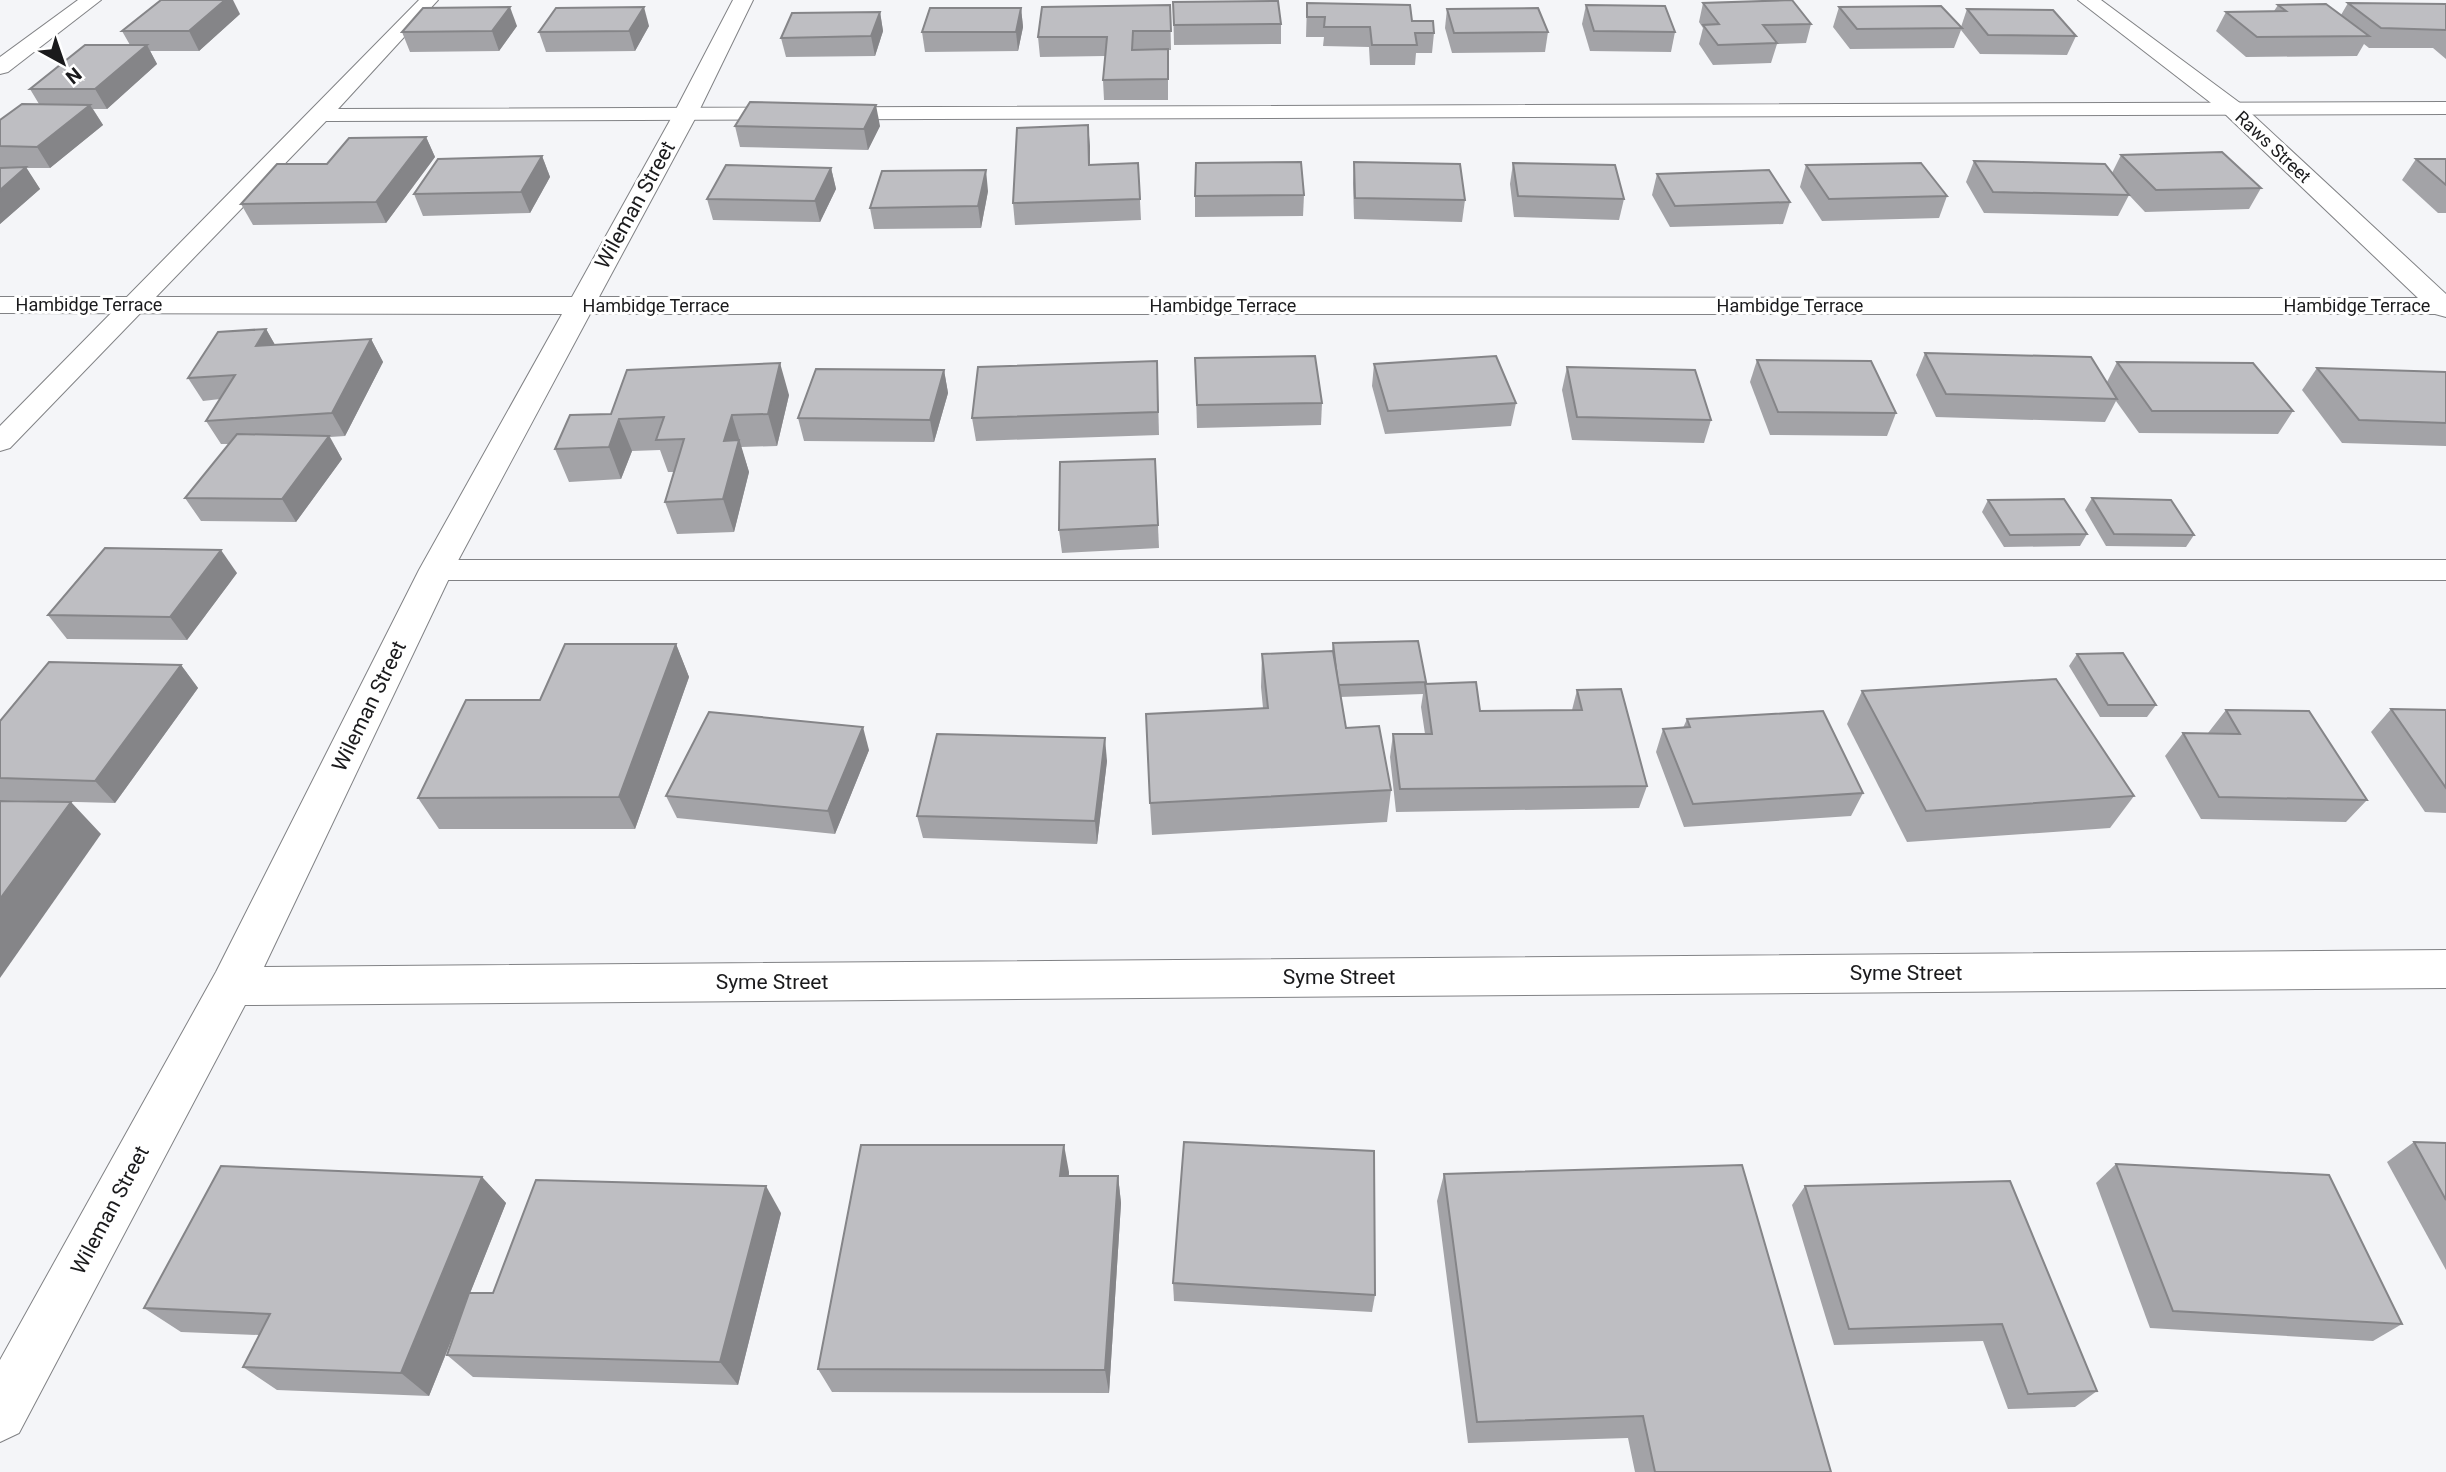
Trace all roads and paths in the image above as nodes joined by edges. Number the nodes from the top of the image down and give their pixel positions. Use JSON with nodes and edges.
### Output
{"nodes":[{"id":1,"x":91,"y":0,"type":"edge"},
{"id":2,"x":429,"y":0,"type":"edge"},
{"id":3,"x":743,"y":0,"type":"edge"},
{"id":4,"x":2088,"y":0,"type":"edge"},
{"id":5,"x":0,"y":67,"type":"edge"},
{"id":6,"x":2232,"y":108,"type":"junction"},
{"id":7,"x":2446,"y":108,"type":"edge"},
{"id":8,"x":320,"y":115,"type":"junction"},
{"id":9,"x":685,"y":115,"type":"junction"},
{"id":10,"x":0,"y":305,"type":"edge"},
{"id":11,"x":131,"y":305,"type":"junction"},
{"id":12,"x":580,"y":306,"type":"junction"},
{"id":13,"x":2445,"y":307,"type":"edge"},
{"id":14,"x":0,"y":442,"type":"edge"},
{"id":15,"x":436,"y":570,"type":"junction"},
{"id":16,"x":2446,"y":570,"type":"edge"},
{"id":17,"x":2446,"y":969,"type":"edge"},
{"id":18,"x":232,"y":986,"type":"junction"},
{"id":19,"x":0,"y":1414,"type":"edge"}],
"edges":[{"from":1,"to":5,"type":"street"},
{"from":2,"to":8,"type":"lane"},
{"from":3,"to":9,"type":"street","name":"Wileman Street"},
{"from":4,"to":6,"type":"street","name":"Raws Street"},
{"from":6,"to":7,"type":"lane"},
{"from":6,"to":9,"type":"lane"},
{"from":6,"to":13,"type":"street","name":"Raws Street"},
{"from":8,"to":9,"type":"lane"},
{"from":8,"to":11,"type":"lane"},
{"from":9,"to":12,"type":"street","name":"Wileman Street"},
{"from":10,"to":11,"type":"street","name":"Hambidge Terrace"},
{"from":11,"to":12,"type":"street","name":"Hambidge Terrace"},
{"from":11,"to":14,"type":"lane"},
{"from":12,"to":13,"type":"street","name":"Hambidge Terrace"},
{"from":12,"to":15,"type":"street","name":"Wileman Street"},
{"from":15,"to":16,"type":"lane"},
{"from":15,"to":18,"type":"street","name":"Wileman Street"},
{"from":17,"to":18,"type":"street","name":"Syme Street"},
{"from":18,"to":19,"type":"street","name":"Wileman Street"}]}
